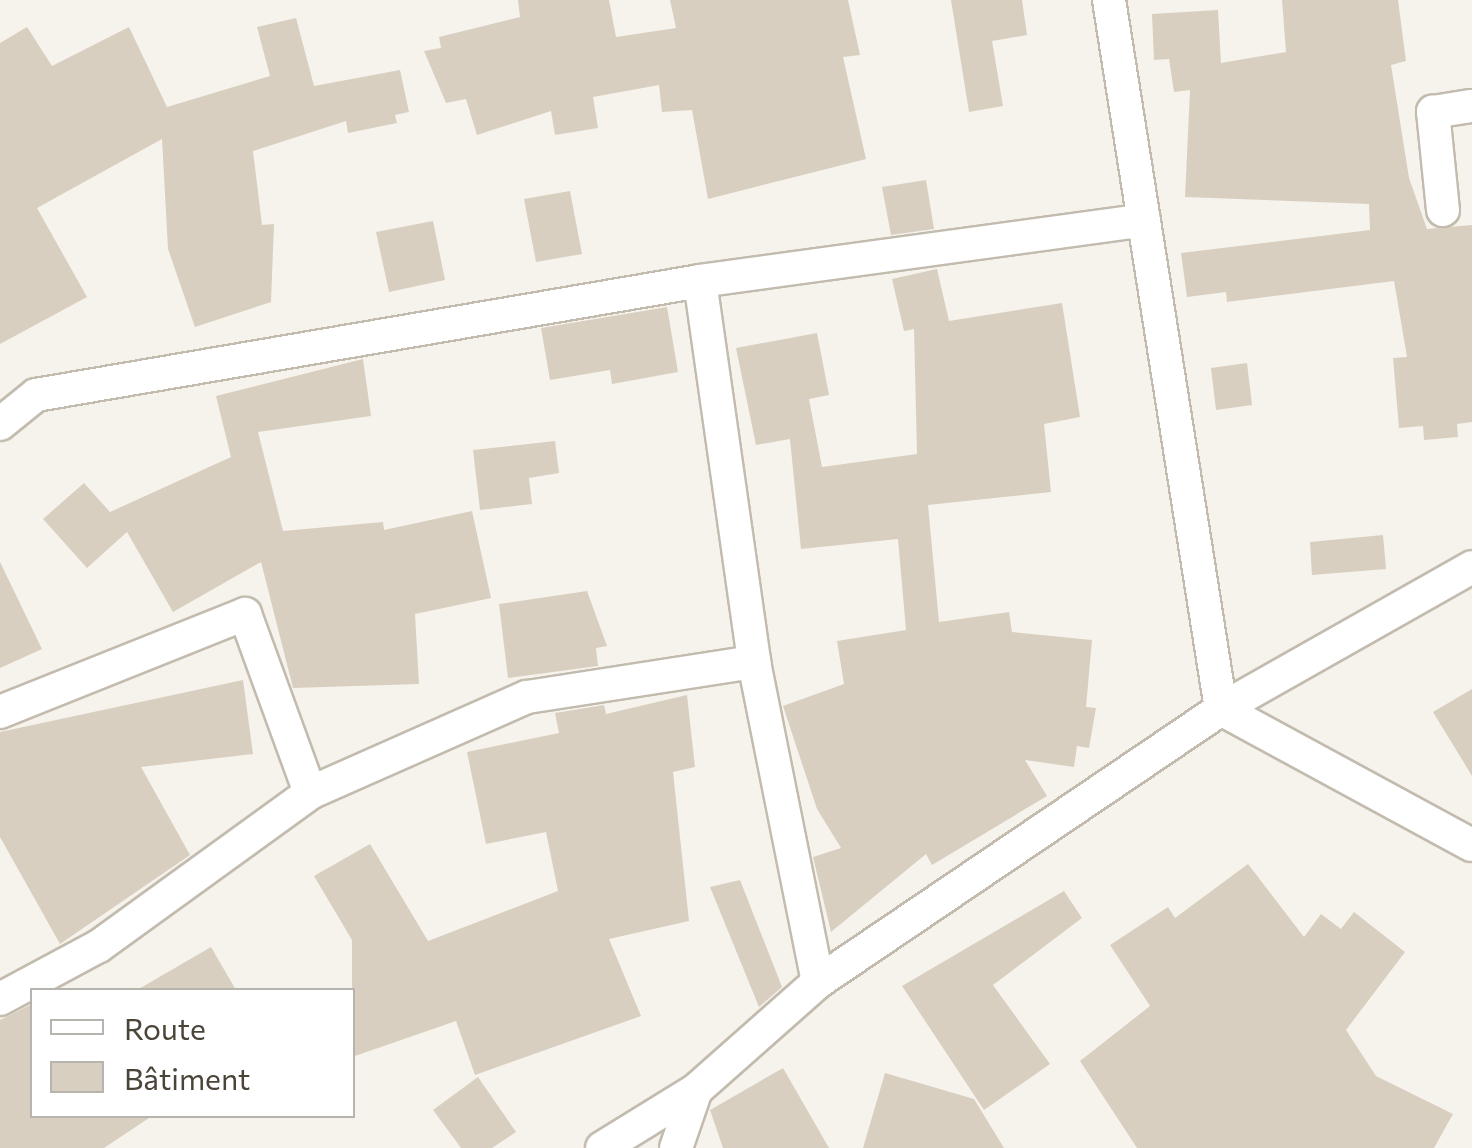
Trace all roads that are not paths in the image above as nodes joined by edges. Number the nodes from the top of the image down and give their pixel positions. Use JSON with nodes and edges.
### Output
{"nodes":[{"id":1,"x":1109,"y":0,"type":"edge"},
{"id":2,"x":1472,"y":106,"type":"edge"},
{"id":3,"x":1443,"y":210,"type":"dead end"},
{"id":4,"x":1144,"y":220,"type":"junction"},
{"id":5,"x":700,"y":281,"type":"junction"},
{"id":6,"x":0,"y":424,"type":"edge"},
{"id":7,"x":1472,"y":567,"type":"edge"},
{"id":8,"x":754,"y":662,"type":"junction"},
{"id":9,"x":1221,"y":709,"type":"junction"},
{"id":10,"x":0,"y":712,"type":"edge"},
{"id":11,"x":310,"y":793,"type":"junction"},
{"id":12,"x":1472,"y":846,"type":"edge"},
{"id":13,"x":818,"y":982,"type":"junction"},
{"id":14,"x":0,"y":999,"type":"edge"},
{"id":15,"x":696,"y":1090,"type":"junction"},
{"id":16,"x":602,"y":1148,"type":"edge"},
{"id":17,"x":676,"y":1148,"type":"edge"}],
"edges":[{"from":1,"to":4,"type":"street"},
{"from":2,"to":3,"type":"street"},
{"from":4,"to":5,"type":"street"},
{"from":4,"to":9,"type":"street"},
{"from":5,"to":6,"type":"street"},
{"from":5,"to":8,"type":"street"},
{"from":7,"to":9,"type":"street"},
{"from":8,"to":11,"type":"street"},
{"from":8,"to":13,"type":"street"},
{"from":9,"to":12,"type":"street"},
{"from":9,"to":13,"type":"street"},
{"from":10,"to":11,"type":"street"},
{"from":11,"to":14,"type":"street"},
{"from":13,"to":15,"type":"street"},
{"from":15,"to":16,"type":"street"},
{"from":15,"to":17,"type":"street"}]}
